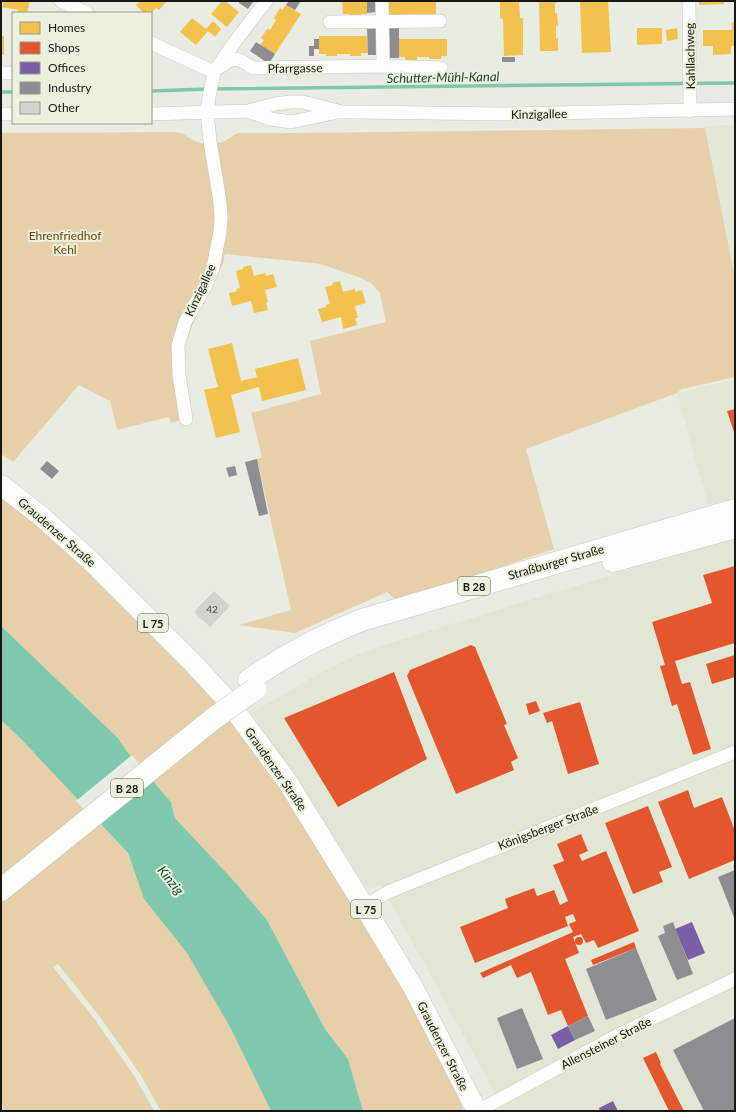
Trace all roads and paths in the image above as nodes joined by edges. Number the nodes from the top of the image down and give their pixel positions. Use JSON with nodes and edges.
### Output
{"nodes":[{"id":1,"x":61,"y":1,"type":"edge"},
{"id":2,"x":266,"y":1,"type":"edge"},
{"id":3,"x":382,"y":1,"type":"edge"},
{"id":4,"x":689,"y":1,"type":"edge"},
{"id":5,"x":85,"y":12,"type":"edge"},
{"id":6,"x":383,"y":21,"type":"junction"},
{"id":7,"x":330,"y":22,"type":"dead end"},
{"id":8,"x":440,"y":22,"type":"dead end"},
{"id":9,"x":152,"y":43,"type":"edge"},
{"id":10,"x":383,"y":66,"type":"junction"},
{"id":11,"x":440,"y":68,"type":"dead end"},
{"id":12,"x":214,"y":72,"type":"junction"},
{"id":13,"x":1,"y":73,"type":"edge"},
{"id":14,"x":12,"y":73,"type":"edge"},
{"id":15,"x":735,"y":109,"type":"edge"},
{"id":16,"x":248,"y":111,"type":"junction"},
{"id":17,"x":690,"y":111,"type":"junction"},
{"id":18,"x":342,"y":112,"type":"junction"},
{"id":19,"x":207,"y":113,"type":"junction"},
{"id":20,"x":1,"y":114,"type":"edge"},
{"id":21,"x":12,"y":114,"type":"edge"},
{"id":22,"x":152,"y":114,"type":"edge"},
{"id":23,"x":186,"y":419,"type":"dead end"},
{"id":24,"x":1,"y":485,"type":"edge"},
{"id":25,"x":735,"y":510,"type":"edge"},
{"id":26,"x":735,"y":527,"type":"edge"},
{"id":27,"x":252,"y":684,"type":"junction"},
{"id":28,"x":735,"y":752,"type":"edge"},
{"id":29,"x":1,"y":875,"type":"edge"},
{"id":30,"x":1,"y":890,"type":"edge"},
{"id":31,"x":364,"y":906,"type":"junction"},
{"id":32,"x":735,"y":979,"type":"edge"},
{"id":33,"x":478,"y":1111,"type":"edge"}],
"edges":[{"from":1,"to":5,"type":"street"},
{"from":2,"to":12,"type":"street"},
{"from":3,"to":6,"type":"street"},
{"from":4,"to":17,"type":"street","name":"Kahllachweg"},
{"from":6,"to":7,"type":"street"},
{"from":6,"to":8,"type":"street"},
{"from":6,"to":10,"type":"street"},
{"from":9,"to":12,"type":"street"},
{"from":10,"to":11,"type":"street","name":"Pfarrgasse"},
{"from":10,"to":12,"type":"street","name":"Pfarrgasse"},
{"from":12,"to":19,"type":"street"},
{"from":13,"to":14,"type":"street"},
{"from":15,"to":17,"type":"street","name":"Kinzigallee"},
{"from":16,"to":18,"type":"street","name":"Kinzigallee"},
{"from":16,"to":18,"type":"street","name":"Kinzigallee"},
{"from":16,"to":19,"type":"street","name":"Kinzigallee"},
{"from":17,"to":18,"type":"street","name":"Kinzigallee"},
{"from":19,"to":22,"type":"street","name":"Kinzigallee"},
{"from":19,"to":23,"type":"street","name":"Kinzigallee"},
{"from":20,"to":21,"type":"street"},
{"from":24,"to":31,"type":"main road","name":"Graudenzer Straße","number":"L 75"},
{"from":25,"to":27,"type":"highway","name":"Straßburger Straße","number":"B 28"},
{"from":26,"to":27,"type":"highway","name":"Straßburger Straße","number":"B 28"},
{"from":27,"to":29,"type":"highway","number":"B 28"},
{"from":27,"to":30,"type":"highway","number":"B 28","bridge":true},
{"from":28,"to":31,"type":"street","name":"Königsberger Straße"},
{"from":31,"to":33,"type":"main road","name":"Graudenzer Straße","number":"L 75"},
{"from":32,"to":33,"type":"street","name":"Allensteiner Straße"}]}
